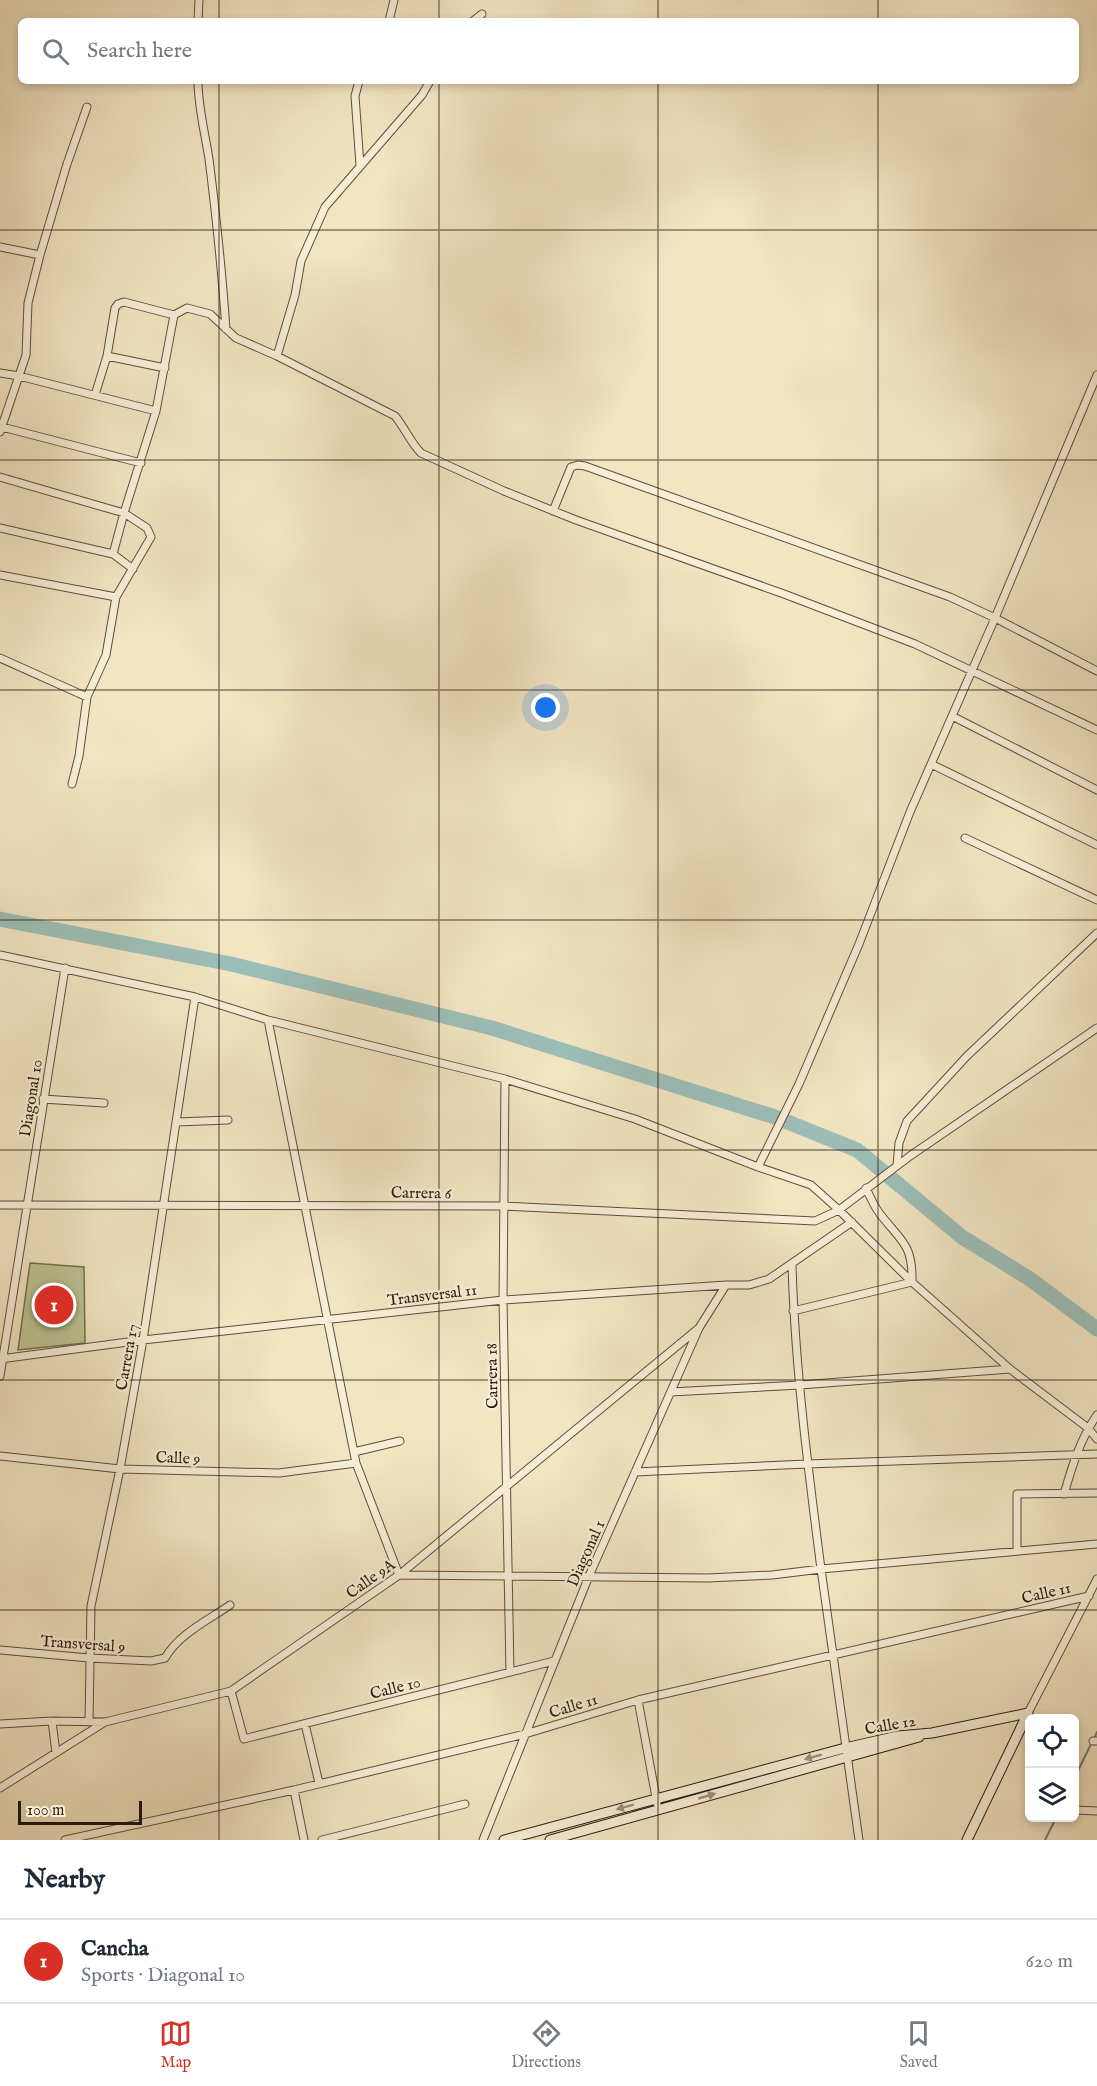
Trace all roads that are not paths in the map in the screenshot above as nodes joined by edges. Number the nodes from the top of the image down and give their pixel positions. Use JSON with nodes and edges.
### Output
{"nodes":[{"id":1,"x":199,"y":0,"type":"edge"},
{"id":2,"x":394,"y":0,"type":"edge"},
{"id":3,"x":482,"y":14,"type":"dead end"},
{"id":4,"x":198,"y":18,"type":"edge"},
{"id":5,"x":390,"y":18,"type":"edge"},
{"id":6,"x":477,"y":18,"type":"edge"},
{"id":7,"x":198,"y":84,"type":"edge"},
{"id":8,"x":358,"y":84,"type":"edge"},
{"id":9,"x":428,"y":84,"type":"edge"},
{"id":10,"x":87,"y":107,"type":"dead end"},
{"id":11,"x":360,"y":165,"type":"junction"},
{"id":12,"x":0,"y":247,"type":"edge"},
{"id":13,"x":40,"y":255,"type":"junction"},
{"id":14,"x":174,"y":315,"type":"junction"},
{"id":15,"x":226,"y":329,"type":"junction"},
{"id":16,"x":107,"y":356,"type":"junction"},
{"id":17,"x":277,"y":356,"type":"junction"},
{"id":18,"x":165,"y":368,"type":"junction"},
{"id":19,"x":0,"y":373,"type":"edge"},
{"id":20,"x":1097,"y":375,"type":"edge"},
{"id":21,"x":19,"y":376,"type":"junction"},
{"id":22,"x":95,"y":395,"type":"junction"},
{"id":23,"x":156,"y":411,"type":"junction"},
{"id":24,"x":1,"y":430,"type":"edge"},
{"id":25,"x":141,"y":463,"type":"junction"},
{"id":26,"x":0,"y":477,"type":"edge"},
{"id":27,"x":553,"y":511,"type":"junction"},
{"id":28,"x":124,"y":513,"type":"junction"},
{"id":29,"x":0,"y":528,"type":"edge"},
{"id":30,"x":113,"y":554,"type":"junction"},
{"id":31,"x":133,"y":568,"type":"junction"},
{"id":32,"x":0,"y":575,"type":"edge"},
{"id":33,"x":116,"y":597,"type":"junction"},
{"id":34,"x":996,"y":618,"type":"junction"},
{"id":35,"x":0,"y":658,"type":"edge"},
{"id":36,"x":972,"y":670,"type":"junction"},
{"id":37,"x":1097,"y":671,"type":"edge"},
{"id":38,"x":87,"y":697,"type":"junction"},
{"id":39,"x":952,"y":716,"type":"junction"},
{"id":40,"x":1097,"y":730,"type":"edge"},
{"id":41,"x":931,"y":764,"type":"junction"},
{"id":42,"x":72,"y":784,"type":"dead end"},
{"id":43,"x":1097,"y":790,"type":"edge"},
{"id":44,"x":965,"y":838,"type":"dead end"},
{"id":45,"x":1097,"y":845,"type":"edge"},
{"id":46,"x":1097,"y":900,"type":"edge"},
{"id":47,"x":1097,"y":933,"type":"edge"},
{"id":48,"x":0,"y":956,"type":"edge"},
{"id":49,"x":64,"y":968,"type":"junction"},
{"id":50,"x":195,"y":997,"type":"junction"},
{"id":51,"x":268,"y":1020,"type":"junction"},
{"id":52,"x":1097,"y":1029,"type":"edge"},
{"id":53,"x":506,"y":1079,"type":"junction"},
{"id":54,"x":43,"y":1099,"type":"junction"},
{"id":55,"x":104,"y":1103,"type":"dead end"},
{"id":56,"x":228,"y":1120,"type":"dead end"},
{"id":57,"x":177,"y":1122,"type":"junction"},
{"id":58,"x":897,"y":1165,"type":"junction"},
{"id":59,"x":758,"y":1167,"type":"junction"},
{"id":60,"x":866,"y":1188,"type":"junction"},
{"id":61,"x":305,"y":1204,"type":"junction"},
{"id":62,"x":0,"y":1205,"type":"edge"},
{"id":63,"x":164,"y":1205,"type":"junction"},
{"id":64,"x":27,"y":1206,"type":"junction"},
{"id":65,"x":503,"y":1206,"type":"junction"},
{"id":66,"x":839,"y":1210,"type":"junction"},
{"id":67,"x":852,"y":1222,"type":"junction"},
{"id":68,"x":792,"y":1265,"type":"junction"},
{"id":69,"x":912,"y":1282,"type":"junction"},
{"id":70,"x":726,"y":1285,"type":"junction"},
{"id":71,"x":503,"y":1300,"type":"junction"},
{"id":72,"x":793,"y":1311,"type":"junction"},
{"id":73,"x":329,"y":1320,"type":"junction"},
{"id":74,"x":699,"y":1328,"type":"junction"},
{"id":75,"x":143,"y":1340,"type":"junction"},
{"id":76,"x":1,"y":1359,"type":"edge"},
{"id":77,"x":1010,"y":1369,"type":"junction"},
{"id":78,"x":0,"y":1376,"type":"edge"},
{"id":79,"x":800,"y":1385,"type":"junction"},
{"id":80,"x":671,"y":1392,"type":"junction"},
{"id":81,"x":1097,"y":1415,"type":"edge"},
{"id":82,"x":1088,"y":1428,"type":"junction"},
{"id":83,"x":1097,"y":1439,"type":"edge"},
{"id":84,"x":400,"y":1441,"type":"dead end"},
{"id":85,"x":354,"y":1452,"type":"junction"},
{"id":86,"x":1097,"y":1454,"type":"edge"},
{"id":87,"x":1076,"y":1455,"type":"junction"},
{"id":88,"x":0,"y":1456,"type":"edge"},
{"id":89,"x":356,"y":1463,"type":"junction"},
{"id":90,"x":807,"y":1464,"type":"junction"},
{"id":91,"x":120,"y":1469,"type":"junction"},
{"id":92,"x":635,"y":1472,"type":"junction"},
{"id":93,"x":507,"y":1486,"type":"junction"},
{"id":94,"x":1097,"y":1493,"type":"edge"},
{"id":95,"x":1064,"y":1494,"type":"junction"},
{"id":96,"x":1097,"y":1544,"type":"edge"},
{"id":97,"x":1017,"y":1550,"type":"junction"},
{"id":98,"x":821,"y":1569,"type":"junction"},
{"id":99,"x":399,"y":1575,"type":"junction"},
{"id":100,"x":508,"y":1576,"type":"junction"},
{"id":101,"x":589,"y":1576,"type":"junction"},
{"id":102,"x":1097,"y":1579,"type":"edge"},
{"id":103,"x":1089,"y":1596,"type":"junction"},
{"id":104,"x":230,"y":1605,"type":"dead end"},
{"id":105,"x":0,"y":1650,"type":"edge"},
{"id":106,"x":832,"y":1655,"type":"junction"},
{"id":107,"x":89,"y":1659,"type":"junction"},
{"id":108,"x":554,"y":1661,"type":"junction"},
{"id":109,"x":510,"y":1672,"type":"junction"},
{"id":110,"x":231,"y":1690,"type":"junction"},
{"id":111,"x":638,"y":1700,"type":"junction"},
{"id":112,"x":1028,"y":1713,"type":"junction"},
{"id":113,"x":51,"y":1721,"type":"junction"},
{"id":114,"x":89,"y":1721,"type":"junction"},
{"id":115,"x":105,"y":1722,"type":"junction"},
{"id":116,"x":0,"y":1724,"type":"edge"},
{"id":117,"x":305,"y":1724,"type":"junction"},
{"id":118,"x":525,"y":1734,"type":"junction"},
{"id":119,"x":56,"y":1753,"type":"junction"},
{"id":120,"x":846,"y":1753,"type":"junction"},
{"id":121,"x":319,"y":1783,"type":"junction"},
{"id":122,"x":0,"y":1788,"type":"edge"},
{"id":123,"x":294,"y":1790,"type":"junction"},
{"id":124,"x":656,"y":1798,"type":"junction"},
{"id":125,"x":465,"y":1804,"type":"dead end"},
{"id":126,"x":658,"y":1810,"type":"junction"},
{"id":127,"x":1079,"y":1810,"type":"edge"},
{"id":128,"x":1097,"y":1811,"type":"edge"},
{"id":129,"x":65,"y":1840,"type":"edge"},
{"id":130,"x":304,"y":1840,"type":"edge"},
{"id":131,"x":322,"y":1840,"type":"edge"},
{"id":132,"x":483,"y":1840,"type":"edge"},
{"id":133,"x":504,"y":1840,"type":"edge"},
{"id":134,"x":550,"y":1840,"type":"edge"},
{"id":135,"x":859,"y":1840,"type":"edge"},
{"id":136,"x":967,"y":1840,"type":"edge"}],
"edges":[{"from":1,"to":4,"type":"street"},
{"from":2,"to":5,"type":"street"},
{"from":3,"to":6,"type":"street"},
{"from":7,"to":15,"type":"street"},
{"from":8,"to":11,"type":"street"},
{"from":9,"to":11,"type":"street"},
{"from":10,"to":13,"type":"street"},
{"from":11,"to":17,"type":"street"},
{"from":12,"to":13,"type":"street"},
{"from":13,"to":21,"type":"street"},
{"from":14,"to":15,"type":"street"},
{"from":14,"to":16,"type":"street"},
{"from":14,"to":18,"type":"street"},
{"from":15,"to":17,"type":"street"},
{"from":16,"to":18,"type":"street"},
{"from":16,"to":22,"type":"street"},
{"from":17,"to":27,"type":"street"},
{"from":18,"to":23,"type":"street"},
{"from":19,"to":21,"type":"street"},
{"from":20,"to":34,"type":"street"},
{"from":21,"to":22,"type":"street"},
{"from":21,"to":24,"type":"street"},
{"from":22,"to":23,"type":"street"},
{"from":23,"to":25,"type":"street"},
{"from":24,"to":25,"type":"street"},
{"from":25,"to":28,"type":"street"},
{"from":26,"to":28,"type":"street"},
{"from":27,"to":34,"type":"street"},
{"from":27,"to":36,"type":"street"},
{"from":28,"to":30,"type":"street"},
{"from":28,"to":31,"type":"street"},
{"from":29,"to":30,"type":"street"},
{"from":30,"to":31,"type":"street"},
{"from":31,"to":33,"type":"street"},
{"from":32,"to":33,"type":"street"},
{"from":33,"to":38,"type":"street"},
{"from":34,"to":36,"type":"street"},
{"from":34,"to":37,"type":"street"},
{"from":35,"to":38,"type":"street"},
{"from":36,"to":39,"type":"street"},
{"from":36,"to":40,"type":"street"},
{"from":38,"to":42,"type":"street"},
{"from":39,"to":41,"type":"street"},
{"from":39,"to":43,"type":"street"},
{"from":41,"to":45,"type":"street"},
{"from":41,"to":59,"type":"street"},
{"from":44,"to":46,"type":"street"},
{"from":47,"to":58,"type":"street"},
{"from":48,"to":49,"type":"street"},
{"from":49,"to":50,"type":"street"},
{"from":49,"to":54,"type":"street","name":"Diagonal 10"},
{"from":50,"to":51,"type":"street"},
{"from":50,"to":57,"type":"street","name":"Carrera 17"},
{"from":51,"to":53,"type":"street"},
{"from":51,"to":61,"type":"street"},
{"from":52,"to":58,"type":"street","name":"Carrera 6"},
{"from":53,"to":59,"type":"street"},
{"from":53,"to":65,"type":"street","name":"Carrera 18"},
{"from":54,"to":55,"type":"street"},
{"from":54,"to":64,"type":"street","name":"Diagonal 10"},
{"from":56,"to":57,"type":"street"},
{"from":57,"to":63,"type":"street","name":"Carrera 17"},
{"from":58,"to":60,"type":"street","name":"Carrera 6"},
{"from":59,"to":66,"type":"street"},
{"from":60,"to":66,"type":"street","name":"Carrera 6"},
{"from":60,"to":69,"type":"street"},
{"from":61,"to":63,"type":"street","name":"Carrera 6"},
{"from":61,"to":65,"type":"street","name":"Carrera 6"},
{"from":61,"to":73,"type":"street"},
{"from":62,"to":64,"type":"street","name":"Carrera 6"},
{"from":63,"to":64,"type":"street","name":"Carrera 6"},
{"from":63,"to":75,"type":"street","name":"Carrera 17"},
{"from":64,"to":76,"type":"street","name":"Diagonal 10"},
{"from":65,"to":66,"type":"street","name":"Carrera 6"},
{"from":65,"to":71,"type":"street","name":"Carrera 18"},
{"from":66,"to":67,"type":"street"},
{"from":67,"to":68,"type":"street","name":"Transversal 11"},
{"from":67,"to":69,"type":"street"},
{"from":68,"to":70,"type":"street","name":"Transversal 11"},
{"from":68,"to":72,"type":"street"},
{"from":69,"to":72,"type":"street"},
{"from":69,"to":77,"type":"street"},
{"from":70,"to":71,"type":"street","name":"Transversal 11"},
{"from":70,"to":74,"type":"street","name":"Diagonal 1"},
{"from":71,"to":73,"type":"street","name":"Transversal 11"},
{"from":71,"to":93,"type":"street","name":"Carrera 18"},
{"from":72,"to":79,"type":"street"},
{"from":73,"to":75,"type":"street","name":"Transversal 11"},
{"from":73,"to":85,"type":"street"},
{"from":74,"to":80,"type":"street","name":"Diagonal 1"},
{"from":74,"to":93,"type":"street","name":"Calle 9A"},
{"from":75,"to":76,"type":"street","name":"Transversal 11"},
{"from":75,"to":91,"type":"street","name":"Carrera 17"},
{"from":76,"to":78,"type":"street","name":"Diagonal 10"},
{"from":77,"to":79,"type":"street"},
{"from":77,"to":82,"type":"street"},
{"from":79,"to":80,"type":"street"},
{"from":79,"to":90,"type":"street"},
{"from":80,"to":92,"type":"street","name":"Diagonal 1"},
{"from":81,"to":82,"type":"street"},
{"from":82,"to":83,"type":"street"},
{"from":82,"to":87,"type":"street"},
{"from":84,"to":85,"type":"street"},
{"from":85,"to":89,"type":"street"},
{"from":86,"to":87,"type":"street"},
{"from":87,"to":90,"type":"street"},
{"from":87,"to":95,"type":"street"},
{"from":88,"to":91,"type":"street","name":"Calle 9"},
{"from":89,"to":91,"type":"street","name":"Calle 9"},
{"from":89,"to":99,"type":"street"},
{"from":90,"to":92,"type":"street"},
{"from":90,"to":98,"type":"street"},
{"from":91,"to":107,"type":"street","name":"Carrera 17"},
{"from":92,"to":101,"type":"street","name":"Diagonal 1"},
{"from":93,"to":99,"type":"street","name":"Calle 9A"},
{"from":93,"to":100,"type":"street","name":"Carrera 18"},
{"from":94,"to":95,"type":"street"},
{"from":95,"to":97,"type":"street"},
{"from":96,"to":97,"type":"street"},
{"from":97,"to":98,"type":"street"},
{"from":98,"to":101,"type":"street"},
{"from":98,"to":106,"type":"street"},
{"from":99,"to":100,"type":"street"},
{"from":99,"to":110,"type":"street","name":"Calle 9A"},
{"from":100,"to":101,"type":"street"},
{"from":100,"to":109,"type":"street","name":"Carrera 18"},
{"from":101,"to":108,"type":"street","name":"Diagonal 1"},
{"from":102,"to":103,"type":"street"},
{"from":103,"to":106,"type":"street","name":"Calle 11"},
{"from":103,"to":112,"type":"street"},
{"from":104,"to":107,"type":"street","name":"Transversal 9"},
{"from":105,"to":107,"type":"street","name":"Transversal 9"},
{"from":106,"to":111,"type":"street","name":"Calle 11"},
{"from":106,"to":120,"type":"street"},
{"from":107,"to":114,"type":"street","name":"Carrera 17"},
{"from":108,"to":109,"type":"street","name":"Calle 10"},
{"from":108,"to":118,"type":"street","name":"Diagonal 1"},
{"from":109,"to":117,"type":"street","name":"Calle 10"},
{"from":110,"to":115,"type":"street","name":"Calle 9A"},
{"from":110,"to":117,"type":"street","name":"Calle 10"},
{"from":111,"to":118,"type":"street","name":"Calle 11"},
{"from":111,"to":124,"type":"street"},
{"from":112,"to":120,"type":"street","name":"Calle 12"},
{"from":112,"to":136,"type":"street"},
{"from":113,"to":114,"type":"street","name":"Calle 9A"},
{"from":113,"to":116,"type":"street","name":"Calle 9A"},
{"from":113,"to":119,"type":"street"},
{"from":114,"to":115,"type":"street","name":"Calle 9A"},
{"from":115,"to":119,"type":"street"},
{"from":117,"to":121,"type":"street"},
{"from":118,"to":121,"type":"street","name":"Calle 11"},
{"from":118,"to":132,"type":"street","name":"Diagonal 1"},
{"from":119,"to":122,"type":"street"},
{"from":120,"to":124,"type":"street","name":"Calle 12","one_way":true},
{"from":126,"to":120,"type":"street","name":"Calle 12","one_way":true},
{"from":120,"to":135,"type":"street"},
{"from":121,"to":123,"type":"street","name":"Calle 11"},
{"from":123,"to":129,"type":"street","name":"Calle 11"},
{"from":123,"to":130,"type":"street"},
{"from":124,"to":126,"type":"street"},
{"from":124,"to":133,"type":"street","name":"Calle 12","one_way":true},
{"from":125,"to":131,"type":"street"},
{"from":126,"to":134,"type":"street","name":"Calle 12"},
{"from":127,"to":128,"type":"street"}]}
